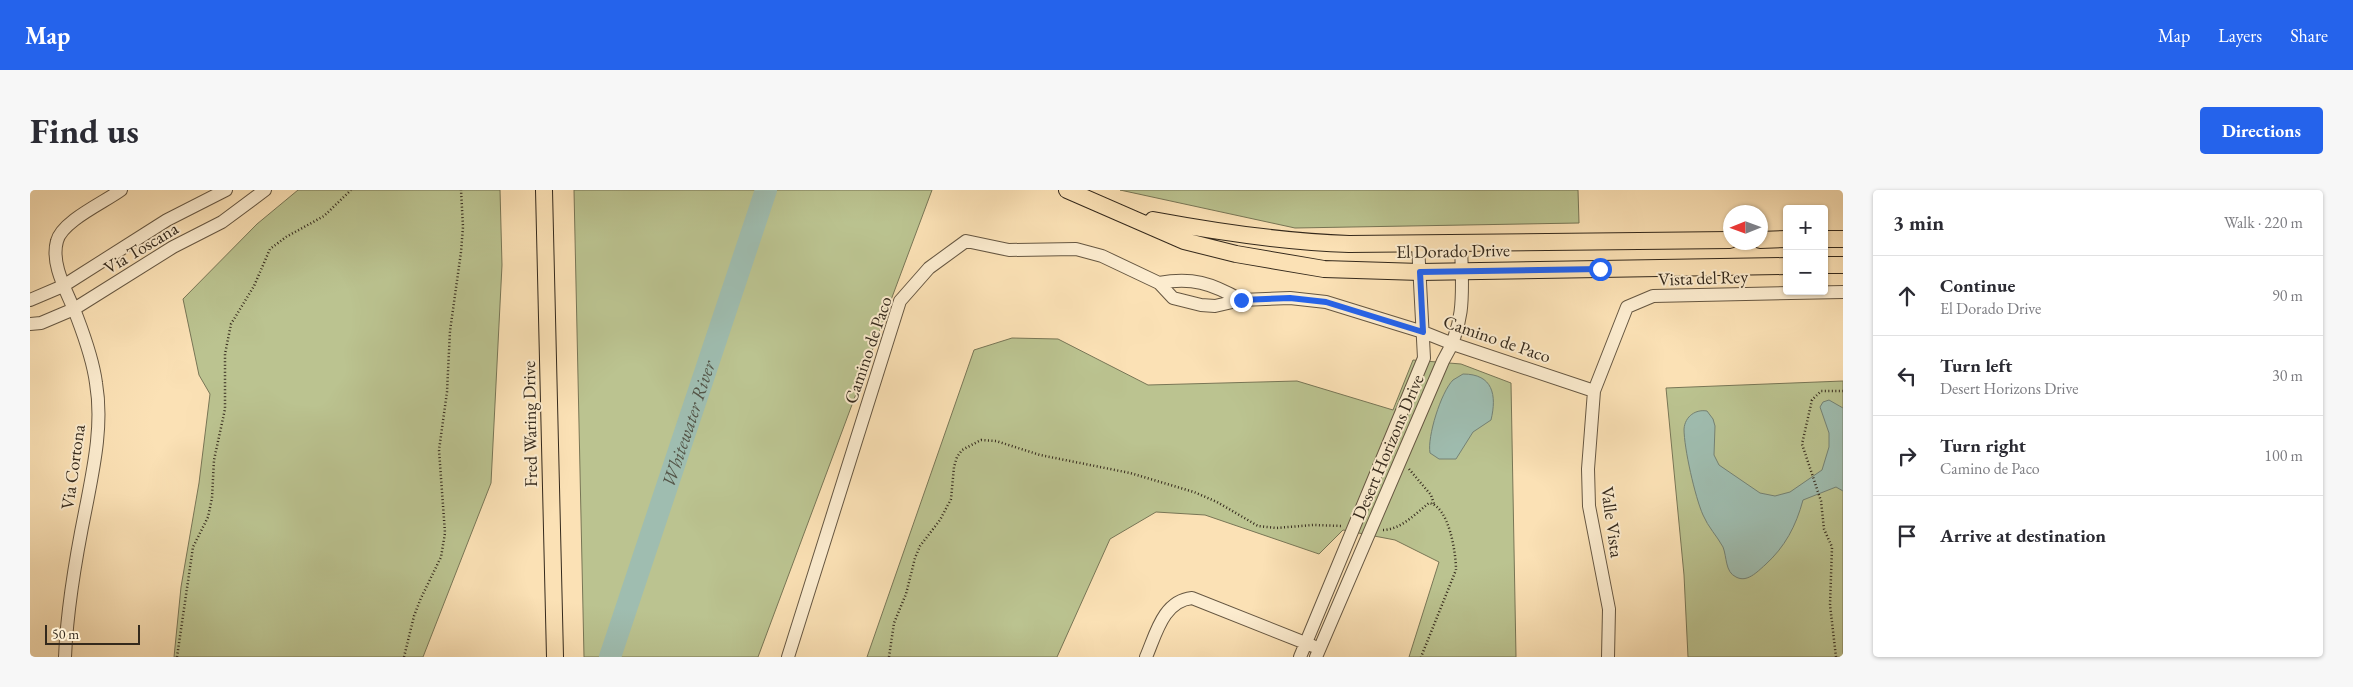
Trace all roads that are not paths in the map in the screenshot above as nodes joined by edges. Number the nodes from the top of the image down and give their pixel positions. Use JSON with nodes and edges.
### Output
{"nodes":[{"id":1,"x":122,"y":190,"type":"edge"},
{"id":2,"x":226,"y":190,"type":"edge"},
{"id":3,"x":265,"y":190,"type":"edge"},
{"id":4,"x":544,"y":190,"type":"edge"},
{"id":5,"x":1067,"y":190,"type":"edge"},
{"id":6,"x":1128,"y":215,"type":"junction"},
{"id":7,"x":1828,"y":239,"type":"edge"},
{"id":8,"x":1843,"y":239,"type":"edge"},
{"id":9,"x":1723,"y":240,"type":"edge"},
{"id":10,"x":1768,"y":240,"type":"edge"},
{"id":11,"x":1783,"y":240,"type":"edge"},
{"id":12,"x":1461,"y":244,"type":"junction"},
{"id":13,"x":1418,"y":245,"type":"junction"},
{"id":14,"x":1828,"y":265,"type":"edge"},
{"id":15,"x":1843,"y":265,"type":"edge"},
{"id":16,"x":1783,"y":266,"type":"edge"},
{"id":17,"x":1462,"y":271,"type":"junction"},
{"id":18,"x":1420,"y":272,"type":"junction"},
{"id":19,"x":1159,"y":283,"type":"junction"},
{"id":20,"x":63,"y":286,"type":"junction"},
{"id":21,"x":1843,"y":292,"type":"edge"},
{"id":22,"x":30,"y":300,"type":"edge"},
{"id":23,"x":1241,"y":300,"type":"junction"},
{"id":24,"x":74,"y":309,"type":"junction"},
{"id":25,"x":30,"y":324,"type":"edge"},
{"id":26,"x":1423,"y":332,"type":"junction"},
{"id":27,"x":1453,"y":344,"type":"junction"},
{"id":28,"x":1594,"y":391,"type":"junction"},
{"id":29,"x":1305,"y":642,"type":"junction"},
{"id":30,"x":1318,"y":653,"type":"edge"},
{"id":31,"x":65,"y":657,"type":"edge"},
{"id":32,"x":556,"y":657,"type":"edge"},
{"id":33,"x":788,"y":657,"type":"edge"},
{"id":34,"x":1146,"y":657,"type":"edge"},
{"id":35,"x":1300,"y":657,"type":"edge"},
{"id":36,"x":1608,"y":657,"type":"edge"}],
"edges":[{"from":1,"to":20,"type":"street","name":"Via Cortona"},
{"from":2,"to":20,"type":"street","name":"Via Toscana"},
{"from":3,"to":24,"type":"street","name":"Via Toscana"},
{"from":4,"to":32,"type":"main road","name":"Fred Waring Drive"},
{"from":5,"to":6,"type":"main road","name":"El Dorado Drive"},
{"from":6,"to":13,"type":"main road","name":"El Dorado Drive"},
{"from":6,"to":18,"type":"main road","name":"El Dorado Drive"},
{"from":7,"to":8,"type":"main road"},
{"from":9,"to":12,"type":"main road","name":"El Dorado Drive"},
{"from":10,"to":11,"type":"main road"},
{"from":12,"to":13,"type":"main road","name":"El Dorado Drive"},
{"from":12,"to":17,"type":"street","name":"Desert Horizons Drive"},
{"from":13,"to":18,"type":"street","name":"Desert Horizons Drive"},
{"from":14,"to":15,"type":"main road"},
{"from":16,"to":17,"type":"main road","name":"El Dorado Drive"},
{"from":17,"to":18,"type":"main road","name":"El Dorado Drive"},
{"from":17,"to":27,"type":"street","name":"Desert Horizons Drive"},
{"from":18,"to":26,"type":"street","name":"Desert Horizons Drive"},
{"from":19,"to":23,"type":"street","name":"Camino de Paco"},
{"from":19,"to":23,"type":"street","name":"Camino de Paco"},
{"from":19,"to":33,"type":"street","name":"Camino de Paco"},
{"from":20,"to":22,"type":"street","name":"Via Toscana"},
{"from":20,"to":24,"type":"street","name":"Via Cortona"},
{"from":21,"to":28,"type":"street","name":"Vista del Rey"},
{"from":23,"to":26,"type":"street","name":"Camino de Paco"},
{"from":24,"to":25,"type":"street","name":"Via Toscana"},
{"from":24,"to":31,"type":"street","name":"Via Cortona"},
{"from":26,"to":27,"type":"street","name":"Camino de Paco"},
{"from":26,"to":29,"type":"street","name":"Desert Horizons Drive"},
{"from":27,"to":28,"type":"street","name":"Camino de Paco"},
{"from":27,"to":30,"type":"street","name":"Desert Horizons Drive"},
{"from":28,"to":36,"type":"street","name":"Valle Vista"},
{"from":29,"to":30,"type":"street"},
{"from":29,"to":34,"type":"street"},
{"from":29,"to":35,"type":"street","name":"Desert Horizons Drive"}]}
